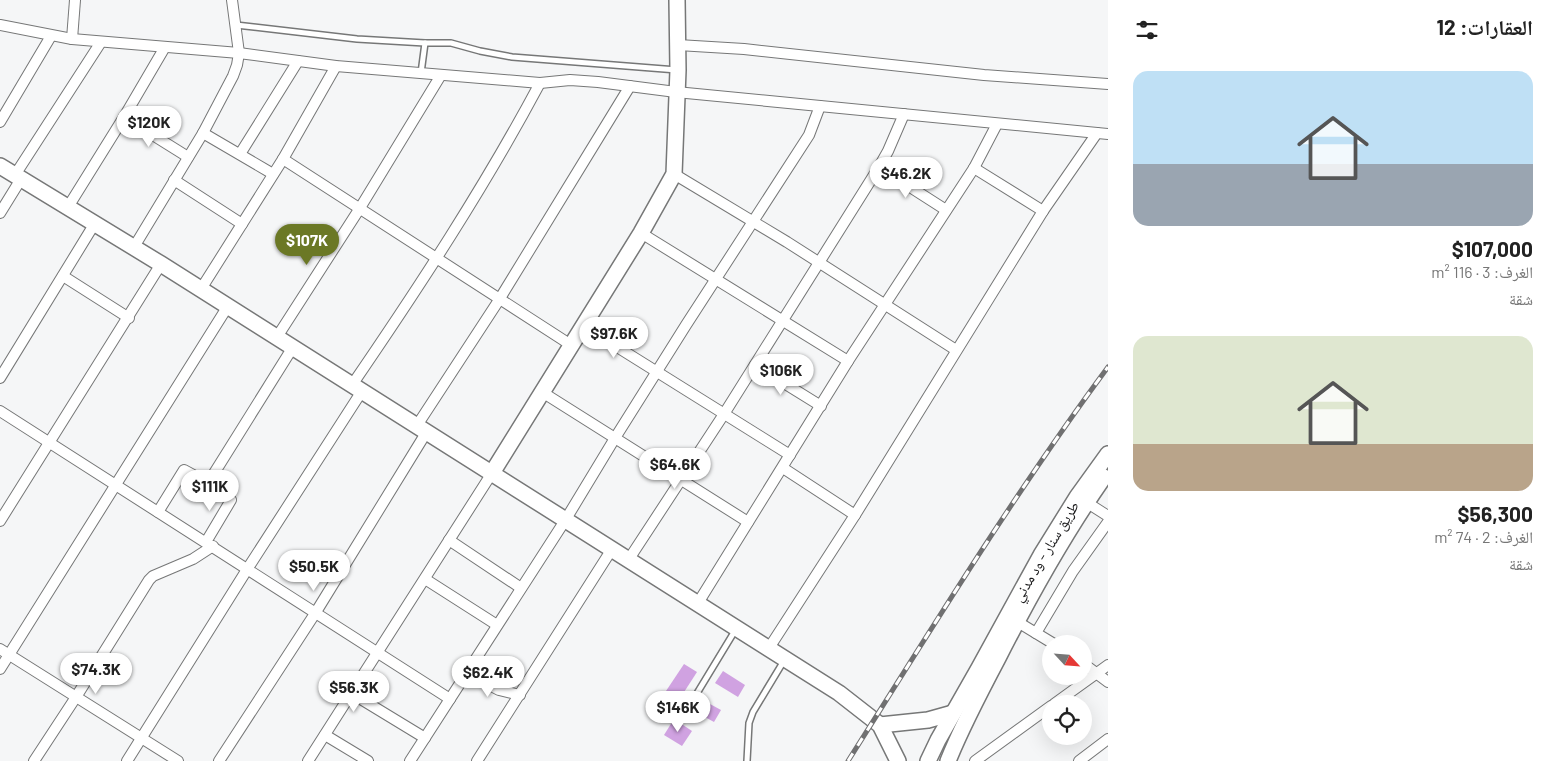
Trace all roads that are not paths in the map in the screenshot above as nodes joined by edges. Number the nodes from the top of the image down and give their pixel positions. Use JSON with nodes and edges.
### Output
{"nodes":[{"id":1,"x":75,"y":0,"type":"edge"},
{"id":2,"x":232,"y":0,"type":"edge"},
{"id":3,"x":677,"y":0,"type":"edge"},
{"id":4,"x":236,"y":25,"type":"junction"},
{"id":5,"x":1,"y":28,"type":"edge"},
{"id":6,"x":51,"y":36,"type":"junction"},
{"id":7,"x":72,"y":39,"type":"junction"},
{"id":8,"x":101,"y":42,"type":"junction"},
{"id":9,"x":426,"y":43,"type":"junction"},
{"id":10,"x":678,"y":45,"type":"junction"},
{"id":11,"x":165,"y":47,"type":"junction"},
{"id":12,"x":239,"y":53,"type":"junction"},
{"id":13,"x":298,"y":61,"type":"junction"},
{"id":14,"x":336,"y":66,"type":"junction"},
{"id":15,"x":678,"y":70,"type":"junction"},
{"id":16,"x":421,"y":73,"type":"junction"},
{"id":17,"x":440,"y":75,"type":"junction"},
{"id":18,"x":540,"y":83,"type":"junction"},
{"id":19,"x":1108,"y":84,"type":"edge"},
{"id":20,"x":630,"y":86,"type":"junction"},
{"id":21,"x":676,"y":92,"type":"junction"},
{"id":22,"x":820,"y":106,"type":"junction"},
{"id":23,"x":904,"y":114,"type":"junction"},
{"id":24,"x":124,"y":117,"type":"junction"},
{"id":25,"x":0,"y":122,"type":"edge"},
{"id":26,"x":996,"y":124,"type":"junction"},
{"id":27,"x":203,"y":133,"type":"junction"},
{"id":28,"x":1103,"y":134,"type":"edge"},
{"id":29,"x":240,"y":154,"type":"junction"},
{"id":30,"x":188,"y":157,"type":"junction"},
{"id":31,"x":282,"y":159,"type":"junction"},
{"id":32,"x":0,"y":166,"type":"edge"},
{"id":33,"x":879,"y":167,"type":"junction"},
{"id":34,"x":974,"y":168,"type":"junction"},
{"id":35,"x":273,"y":174,"type":"junction"},
{"id":36,"x":674,"y":174,"type":"junction"},
{"id":37,"x":18,"y":177,"type":"junction"},
{"id":38,"x":174,"y":180,"type":"junction"},
{"id":39,"x":68,"y":207,"type":"junction"},
{"id":40,"x":360,"y":208,"type":"junction"},
{"id":41,"x":946,"y":210,"type":"junction"},
{"id":42,"x":1044,"y":211,"type":"junction"},
{"id":43,"x":0,"y":213,"type":"edge"},
{"id":44,"x":752,"y":221,"type":"junction"},
{"id":45,"x":95,"y":223,"type":"junction"},
{"id":46,"x":242,"y":224,"type":"junction"},
{"id":47,"x":641,"y":233,"type":"junction"},
{"id":48,"x":134,"y":247,"type":"junction"},
{"id":49,"x":437,"y":259,"type":"junction"},
{"id":50,"x":820,"y":262,"type":"junction"},
{"id":51,"x":161,"y":264,"type":"junction"},
{"id":52,"x":63,"y":276,"type":"junction"},
{"id":53,"x":715,"y":279,"type":"junction"},
{"id":54,"x":201,"y":289,"type":"junction"},
{"id":55,"x":499,"y":300,"type":"junction"},
{"id":56,"x":885,"y":305,"type":"junction"},
{"id":57,"x":228,"y":306,"type":"junction"},
{"id":58,"x":129,"y":318,"type":"junction"},
{"id":59,"x":783,"y":322,"type":"junction"},
{"id":60,"x":582,"y":325,"type":"junction"},
{"id":61,"x":277,"y":337,"type":"junction"},
{"id":62,"x":571,"y":345,"type":"junction"},
{"id":63,"x":293,"y":347,"type":"junction"},
{"id":64,"x":956,"y":350,"type":"junction"},
{"id":65,"x":848,"y":361,"type":"junction"},
{"id":66,"x":755,"y":365,"type":"junction"},
{"id":67,"x":658,"y":372,"type":"junction"},
{"id":68,"x":0,"y":378,"type":"edge"},
{"id":69,"x":357,"y":388,"type":"junction"},
{"id":70,"x":542,"y":392,"type":"junction"},
{"id":71,"x":821,"y":406,"type":"junction"},
{"id":72,"x":0,"y":411,"type":"edge"},
{"id":73,"x":724,"y":414,"type":"junction"},
{"id":74,"x":421,"y":430,"type":"junction"},
{"id":75,"x":615,"y":438,"type":"junction"},
{"id":76,"x":50,"y":443,"type":"junction"},
{"id":77,"x":1108,"y":454,"type":"edge"},
{"id":78,"x":790,"y":455,"type":"junction"},
{"id":79,"x":783,"y":468,"type":"junction"},
{"id":80,"x":1108,"y":472,"type":"edge"},
{"id":81,"x":492,"y":473,"type":"junction"},
{"id":82,"x":682,"y":479,"type":"junction"},
{"id":83,"x":208,"y":483,"type":"junction"},
{"id":84,"x":115,"y":485,"type":"junction"},
{"id":85,"x":1086,"y":502,"type":"junction"},
{"id":86,"x":158,"y":512,"type":"junction"},
{"id":87,"x":854,"y":515,"type":"junction"},
{"id":88,"x":1108,"y":516,"type":"edge"},
{"id":89,"x":566,"y":520,"type":"junction"},
{"id":90,"x":0,"y":521,"type":"edge"},
{"id":91,"x":748,"y":522,"type":"junction"},
{"id":92,"x":1108,"y":522,"type":"edge"},
{"id":93,"x":449,"y":540,"type":"junction"},
{"id":94,"x":210,"y":544,"type":"junction"},
{"id":95,"x":612,"y":549,"type":"junction"},
{"id":96,"x":629,"y":559,"type":"junction"},
{"id":97,"x":248,"y":568,"type":"junction"},
{"id":98,"x":425,"y":578,"type":"junction"},
{"id":99,"x":521,"y":588,"type":"junction"},
{"id":100,"x":698,"y":603,"type":"junction"},
{"id":101,"x":316,"y":612,"type":"junction"},
{"id":102,"x":1016,"y":621,"type":"junction"},
{"id":103,"x":497,"y":625,"type":"junction"},
{"id":104,"x":736,"y":628,"type":"junction"},
{"id":105,"x":1036,"y":633,"type":"junction"},
{"id":106,"x":1042,"y":637,"type":"edge"},
{"id":107,"x":769,"y":648,"type":"junction"},
{"id":108,"x":4,"y":652,"type":"edge"},
{"id":109,"x":378,"y":652,"type":"junction"},
{"id":110,"x":993,"y":654,"type":"junction"},
{"id":111,"x":785,"y":659,"type":"junction"},
{"id":112,"x":1108,"y":665,"type":"edge"},
{"id":113,"x":0,"y":669,"type":"edge"},
{"id":114,"x":1092,"y":671,"type":"edge"},
{"id":115,"x":466,"y":673,"type":"junction"},
{"id":116,"x":1095,"y":673,"type":"junction"},
{"id":117,"x":1108,"y":682,"type":"edge"},
{"id":118,"x":352,"y":693,"type":"junction"},
{"id":119,"x":520,"y":695,"type":"junction"},
{"id":120,"x":1065,"y":695,"type":"edge"},
{"id":121,"x":76,"y":697,"type":"junction"},
{"id":122,"x":450,"y":699,"type":"junction"},
{"id":123,"x":1042,"y":712,"type":"edge"},
{"id":124,"x":953,"y":713,"type":"junction"},
{"id":125,"x":682,"y":718,"type":"dead end"},
{"id":126,"x":880,"y":725,"type":"junction"},
{"id":127,"x":324,"y":735,"type":"junction"},
{"id":128,"x":141,"y":738,"type":"junction"},
{"id":129,"x":425,"y":738,"type":"junction"},
{"id":130,"x":1108,"y":739,"type":"edge"},
{"id":131,"x":34,"y":761,"type":"edge"},
{"id":132,"x":127,"y":761,"type":"edge"},
{"id":133,"x":178,"y":761,"type":"edge"},
{"id":134,"x":219,"y":761,"type":"edge"},
{"id":135,"x":308,"y":761,"type":"edge"},
{"id":136,"x":368,"y":761,"type":"edge"},
{"id":137,"x":410,"y":761,"type":"edge"},
{"id":138,"x":477,"y":761,"type":"edge"},
{"id":139,"x":747,"y":761,"type":"edge"},
{"id":140,"x":898,"y":761,"type":"edge"},
{"id":141,"x":928,"y":761,"type":"edge"},
{"id":142,"x":948,"y":761,"type":"edge"},
{"id":143,"x":975,"y":761,"type":"edge"},
{"id":144,"x":1079,"y":761,"type":"edge"}],
"edges":[{"from":1,"to":7,"type":"street"},
{"from":2,"to":4,"type":"street"},
{"from":3,"to":10,"type":"street"},
{"from":4,"to":9,"type":"lane"},
{"from":4,"to":12,"type":"street"},
{"from":5,"to":6,"type":"street"},
{"from":6,"to":7,"type":"street"},
{"from":6,"to":25,"type":"street"},
{"from":7,"to":8,"type":"street"},
{"from":8,"to":11,"type":"street"},
{"from":8,"to":37,"type":"street"},
{"from":9,"to":15,"type":"lane"},
{"from":9,"to":16,"type":"lane"},
{"from":10,"to":15,"type":"street"},
{"from":10,"to":19,"type":"street"},
{"from":11,"to":12,"type":"street"},
{"from":11,"to":24,"type":"street"},
{"from":12,"to":13,"type":"street"},
{"from":12,"to":27,"type":"street"},
{"from":13,"to":14,"type":"street"},
{"from":13,"to":29,"type":"street"},
{"from":14,"to":16,"type":"street"},
{"from":14,"to":31,"type":"street"},
{"from":15,"to":21,"type":"street"},
{"from":16,"to":17,"type":"street"},
{"from":17,"to":18,"type":"street"},
{"from":17,"to":40,"type":"street"},
{"from":18,"to":20,"type":"street"},
{"from":18,"to":49,"type":"street"},
{"from":20,"to":21,"type":"street"},
{"from":20,"to":55,"type":"street"},
{"from":21,"to":22,"type":"street"},
{"from":21,"to":36,"type":"street"},
{"from":22,"to":23,"type":"street"},
{"from":22,"to":44,"type":"street"},
{"from":23,"to":26,"type":"street"},
{"from":23,"to":33,"type":"street"},
{"from":24,"to":30,"type":"street"},
{"from":24,"to":39,"type":"street"},
{"from":26,"to":28,"type":"street"},
{"from":26,"to":34,"type":"street"},
{"from":27,"to":29,"type":"street"},
{"from":27,"to":30,"type":"street"},
{"from":28,"to":42,"type":"street"},
{"from":29,"to":35,"type":"street"},
{"from":30,"to":38,"type":"street"},
{"from":31,"to":35,"type":"street"},
{"from":31,"to":40,"type":"street"},
{"from":32,"to":37,"type":"street"},
{"from":33,"to":41,"type":"street"},
{"from":33,"to":50,"type":"street"},
{"from":34,"to":41,"type":"street"},
{"from":34,"to":42,"type":"street"},
{"from":35,"to":46,"type":"street"},
{"from":36,"to":44,"type":"street"},
{"from":36,"to":47,"type":"street"},
{"from":37,"to":39,"type":"street"},
{"from":37,"to":43,"type":"street"},
{"from":38,"to":46,"type":"street"},
{"from":38,"to":48,"type":"street"},
{"from":39,"to":45,"type":"street"},
{"from":40,"to":49,"type":"street"},
{"from":40,"to":61,"type":"street"},
{"from":41,"to":56,"type":"street"},
{"from":42,"to":64,"type":"street"},
{"from":44,"to":50,"type":"street"},
{"from":44,"to":53,"type":"street"},
{"from":45,"to":48,"type":"street"},
{"from":45,"to":52,"type":"street"},
{"from":46,"to":54,"type":"street"},
{"from":47,"to":53,"type":"street"},
{"from":47,"to":60,"type":"street"},
{"from":48,"to":51,"type":"street"},
{"from":49,"to":55,"type":"street"},
{"from":49,"to":69,"type":"street"},
{"from":50,"to":56,"type":"street"},
{"from":50,"to":59,"type":"street"},
{"from":51,"to":54,"type":"street"},
{"from":51,"to":58,"type":"street"},
{"from":52,"to":58,"type":"street"},
{"from":52,"to":68,"type":"street"},
{"from":53,"to":59,"type":"street"},
{"from":53,"to":67,"type":"street"},
{"from":54,"to":57,"type":"street"},
{"from":55,"to":62,"type":"street"},
{"from":55,"to":74,"type":"street"},
{"from":56,"to":64,"type":"street"},
{"from":56,"to":65,"type":"street"},
{"from":57,"to":61,"type":"street"},
{"from":57,"to":84,"type":"street"},
{"from":58,"to":76,"type":"street"},
{"from":59,"to":65,"type":"street"},
{"from":59,"to":66,"type":"street"},
{"from":60,"to":62,"type":"street"},
{"from":60,"to":67,"type":"street"},
{"from":61,"to":63,"type":"street"},
{"from":62,"to":70,"type":"street"},
{"from":63,"to":69,"type":"street"},
{"from":63,"to":83,"type":"street"},
{"from":64,"to":87,"type":"street"},
{"from":65,"to":71,"type":"street"},
{"from":66,"to":71,"type":"street"},
{"from":66,"to":73,"type":"street"},
{"from":67,"to":73,"type":"street"},
{"from":67,"to":75,"type":"street"},
{"from":69,"to":74,"type":"street"},
{"from":69,"to":97,"type":"street"},
{"from":70,"to":75,"type":"street"},
{"from":70,"to":81,"type":"street"},
{"from":71,"to":78,"type":"street"},
{"from":72,"to":76,"type":"street"},
{"from":73,"to":78,"type":"street"},
{"from":73,"to":82,"type":"street"},
{"from":74,"to":81,"type":"street"},
{"from":74,"to":101,"type":"street"},
{"from":75,"to":82,"type":"street"},
{"from":75,"to":89,"type":"street"},
{"from":76,"to":84,"type":"street"},
{"from":76,"to":90,"type":"street"},
{"from":77,"to":110,"type":"street","name":"طريق سنار - ود مدني"},
{"from":78,"to":79,"type":"street"},
{"from":79,"to":87,"type":"street"},
{"from":79,"to":91,"type":"street"},
{"from":80,"to":85,"type":"street","name":"طريق سنار - ود مدني"},
{"from":81,"to":89,"type":"street"},
{"from":81,"to":93,"type":"street"},
{"from":82,"to":91,"type":"street"},
{"from":82,"to":96,"type":"street"},
{"from":83,"to":86,"type":"street"},
{"from":83,"to":94,"type":"street"},
{"from":84,"to":86,"type":"street"},
{"from":84,"to":108,"type":"street"},
{"from":85,"to":88,"type":"street"},
{"from":85,"to":102,"type":"street","name":"طريق سنار - ود مدني"},
{"from":86,"to":94,"type":"street"},
{"from":87,"to":107,"type":"street"},
{"from":89,"to":95,"type":"street"},
{"from":89,"to":99,"type":"street"},
{"from":91,"to":100,"type":"street"},
{"from":92,"to":105,"type":"street"},
{"from":93,"to":98,"type":"street"},
{"from":93,"to":99,"type":"street"},
{"from":94,"to":97,"type":"street"},
{"from":94,"to":121,"type":"street"},
{"from":95,"to":96,"type":"street"},
{"from":95,"to":119,"type":"street"},
{"from":96,"to":100,"type":"street"},
{"from":97,"to":101,"type":"street"},
{"from":97,"to":128,"type":"street"},
{"from":98,"to":103,"type":"street"},
{"from":98,"to":109,"type":"street"},
{"from":99,"to":103,"type":"street"},
{"from":100,"to":104,"type":"street"},
{"from":101,"to":109,"type":"street"},
{"from":101,"to":134,"type":"street"},
{"from":102,"to":105,"type":"street"},
{"from":102,"to":110,"type":"street","name":"طريق سنار - ود مدني"},
{"from":103,"to":115,"type":"street"},
{"from":104,"to":107,"type":"street"},
{"from":104,"to":125,"type":"lane"},
{"from":105,"to":106,"type":"street"},
{"from":107,"to":111,"type":"street"},
{"from":108,"to":113,"type":"street"},
{"from":108,"to":121,"type":"street"},
{"from":109,"to":118,"type":"street"},
{"from":109,"to":122,"type":"street"},
{"from":110,"to":124,"type":"street"},
{"from":110,"to":142,"type":"street"},
{"from":111,"to":126,"type":"street"},
{"from":111,"to":139,"type":"lane"},
{"from":112,"to":116,"type":"street"},
{"from":114,"to":116,"type":"street"},
{"from":115,"to":119,"type":"street"},
{"from":115,"to":122,"type":"street"},
{"from":116,"to":117,"type":"street"},
{"from":116,"to":120,"type":"street"},
{"from":118,"to":127,"type":"street"},
{"from":118,"to":129,"type":"street"},
{"from":119,"to":138,"type":"street"},
{"from":121,"to":128,"type":"street"},
{"from":121,"to":131,"type":"street"},
{"from":122,"to":129,"type":"street"},
{"from":123,"to":143,"type":"street"},
{"from":124,"to":126,"type":"street"},
{"from":124,"to":141,"type":"street"},
{"from":126,"to":140,"type":"street"},
{"from":127,"to":135,"type":"street"},
{"from":127,"to":136,"type":"street"},
{"from":128,"to":132,"type":"street"},
{"from":128,"to":133,"type":"street"},
{"from":129,"to":137,"type":"street"},
{"from":130,"to":144,"type":"street"}]}
